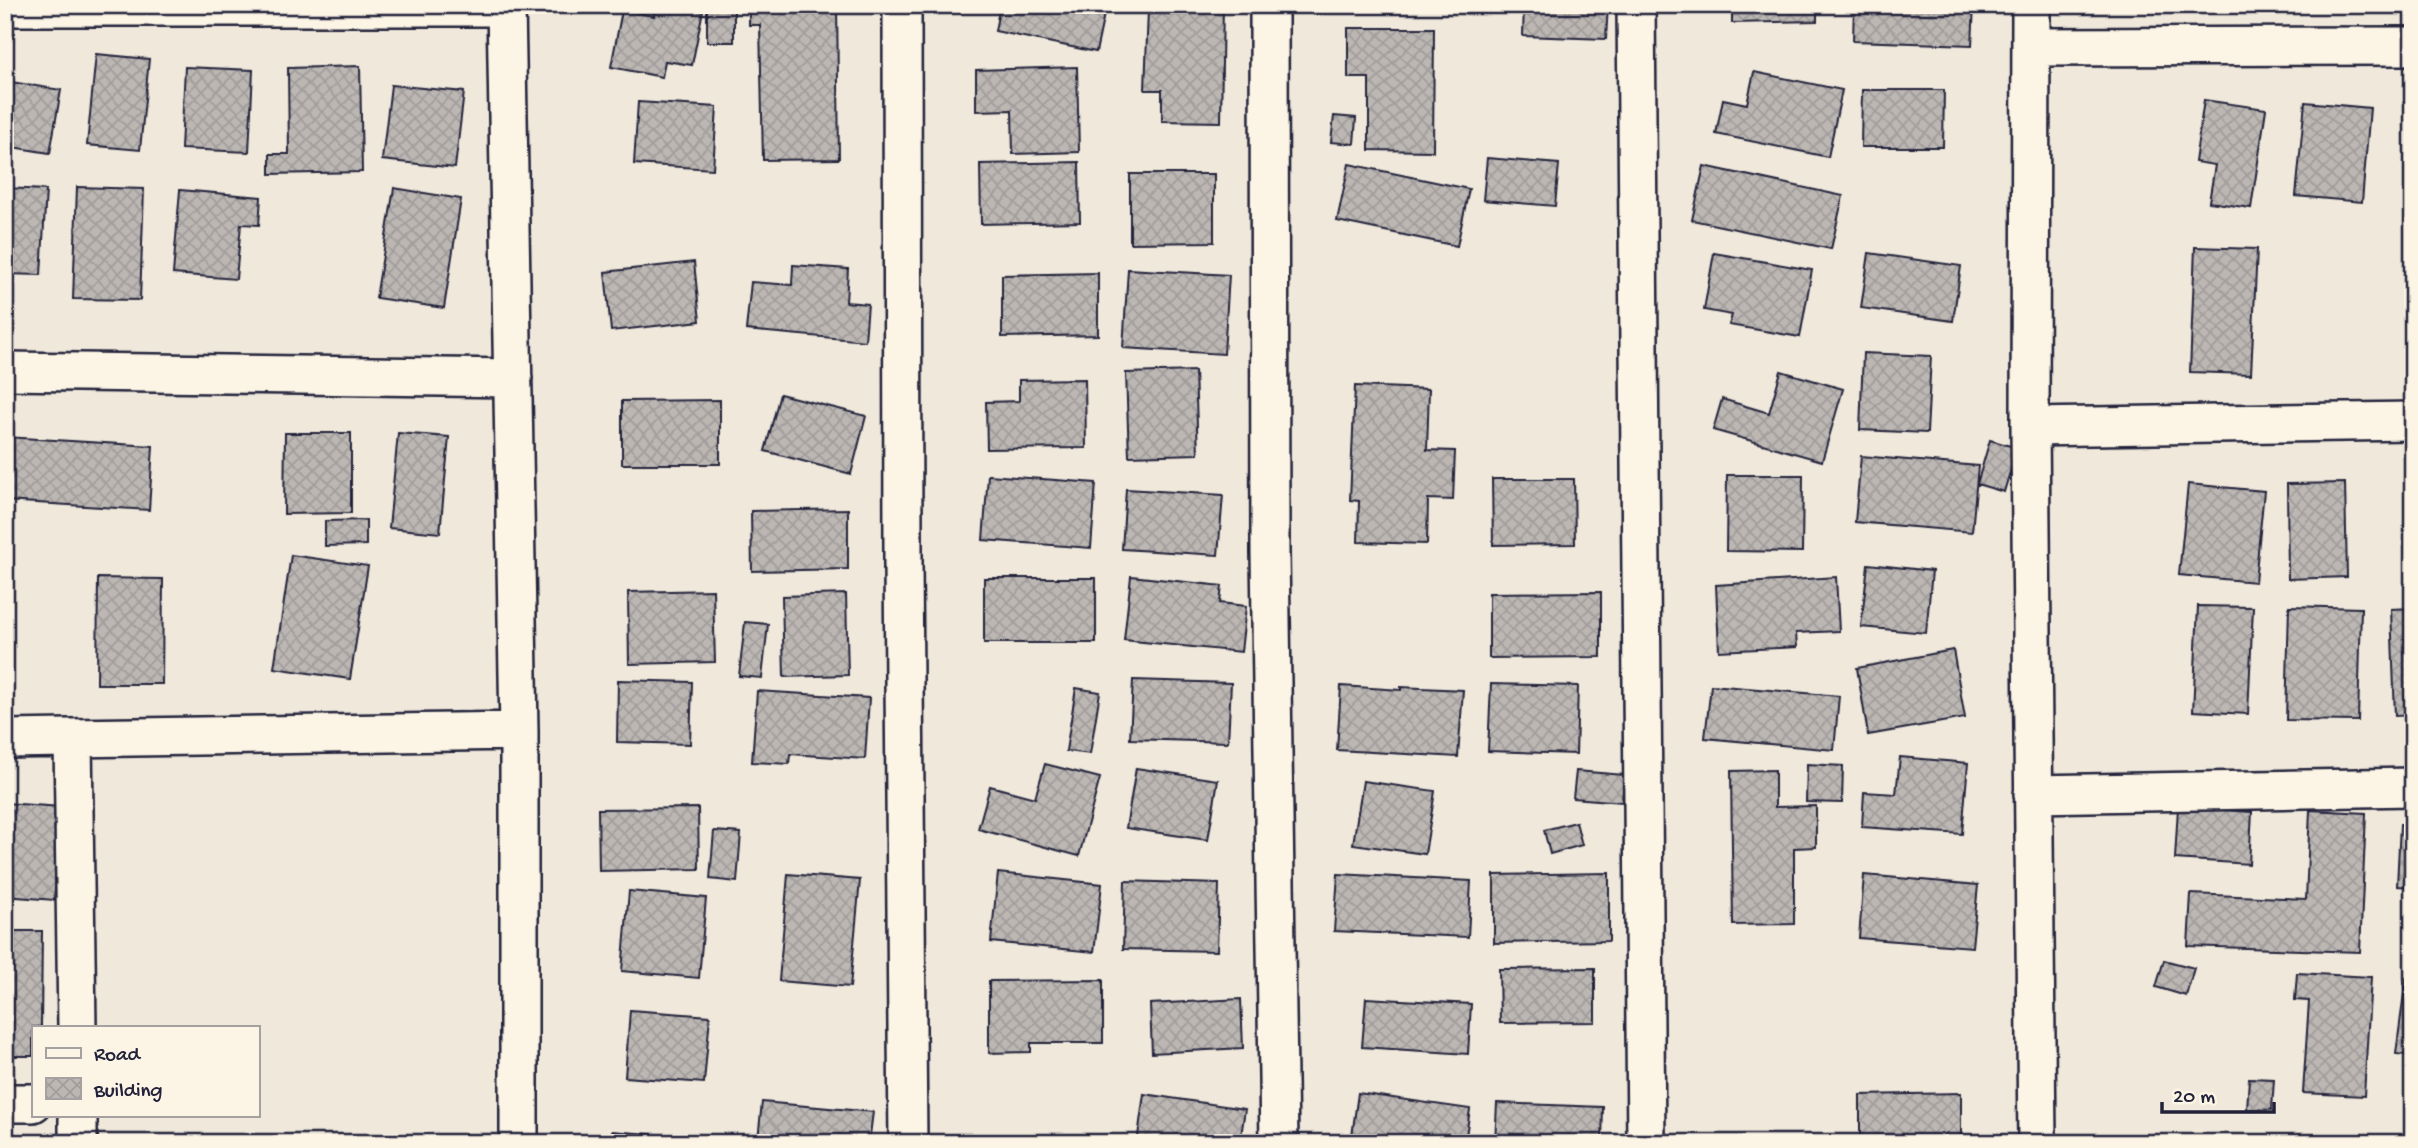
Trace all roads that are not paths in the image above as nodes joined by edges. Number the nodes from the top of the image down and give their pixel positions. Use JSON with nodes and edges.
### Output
{"nodes":[{"id":1,"x":902,"y":5,"type":"edge"},
{"id":2,"x":1269,"y":5,"type":"edge"},
{"id":3,"x":1636,"y":5,"type":"edge"},
{"id":4,"x":2031,"y":5,"type":"edge"},
{"id":5,"x":506,"y":6,"type":"edge"},
{"id":6,"x":5,"y":8,"type":"edge"},
{"id":7,"x":2413,"y":46,"type":"edge"},
{"id":8,"x":2032,"y":47,"type":"junction"},
{"id":9,"x":5,"y":371,"type":"edge"},
{"id":10,"x":513,"y":378,"type":"junction"},
{"id":11,"x":2413,"y":421,"type":"edge"},
{"id":12,"x":2030,"y":427,"type":"junction"},
{"id":13,"x":519,"y":731,"type":"junction"},
{"id":14,"x":5,"y":739,"type":"edge"},
{"id":15,"x":73,"y":739,"type":"junction"},
{"id":16,"x":2413,"y":787,"type":"edge"},
{"id":17,"x":2033,"y":794,"type":"junction"},
{"id":18,"x":77,"y":1026,"type":"edge"},
{"id":19,"x":5,"y":1103,"type":"edge"},
{"id":20,"x":32,"y":1103,"type":"edge"},
{"id":21,"x":78,"y":1116,"type":"edge"},
{"id":22,"x":78,"y":1143,"type":"edge"},
{"id":23,"x":519,"y":1143,"type":"edge"},
{"id":24,"x":908,"y":1143,"type":"edge"},
{"id":25,"x":1279,"y":1143,"type":"edge"},
{"id":26,"x":1646,"y":1143,"type":"edge"},
{"id":27,"x":2037,"y":1143,"type":"edge"}],
"edges":[{"from":1,"to":24,"type":"street"},
{"from":2,"to":25,"type":"street"},
{"from":3,"to":26,"type":"street"},
{"from":4,"to":8,"type":"street"},
{"from":5,"to":6,"type":"street"},
{"from":5,"to":10,"type":"street"},
{"from":7,"to":8,"type":"street"},
{"from":8,"to":12,"type":"street"},
{"from":9,"to":10,"type":"street"},
{"from":10,"to":13,"type":"street"},
{"from":11,"to":12,"type":"street"},
{"from":12,"to":17,"type":"street"},
{"from":13,"to":15,"type":"street"},
{"from":13,"to":23,"type":"street"},
{"from":14,"to":15,"type":"street"},
{"from":15,"to":18,"type":"street"},
{"from":16,"to":17,"type":"street"},
{"from":17,"to":27,"type":"street"},
{"from":19,"to":20,"type":"street"},
{"from":21,"to":22,"type":"street"}]}
